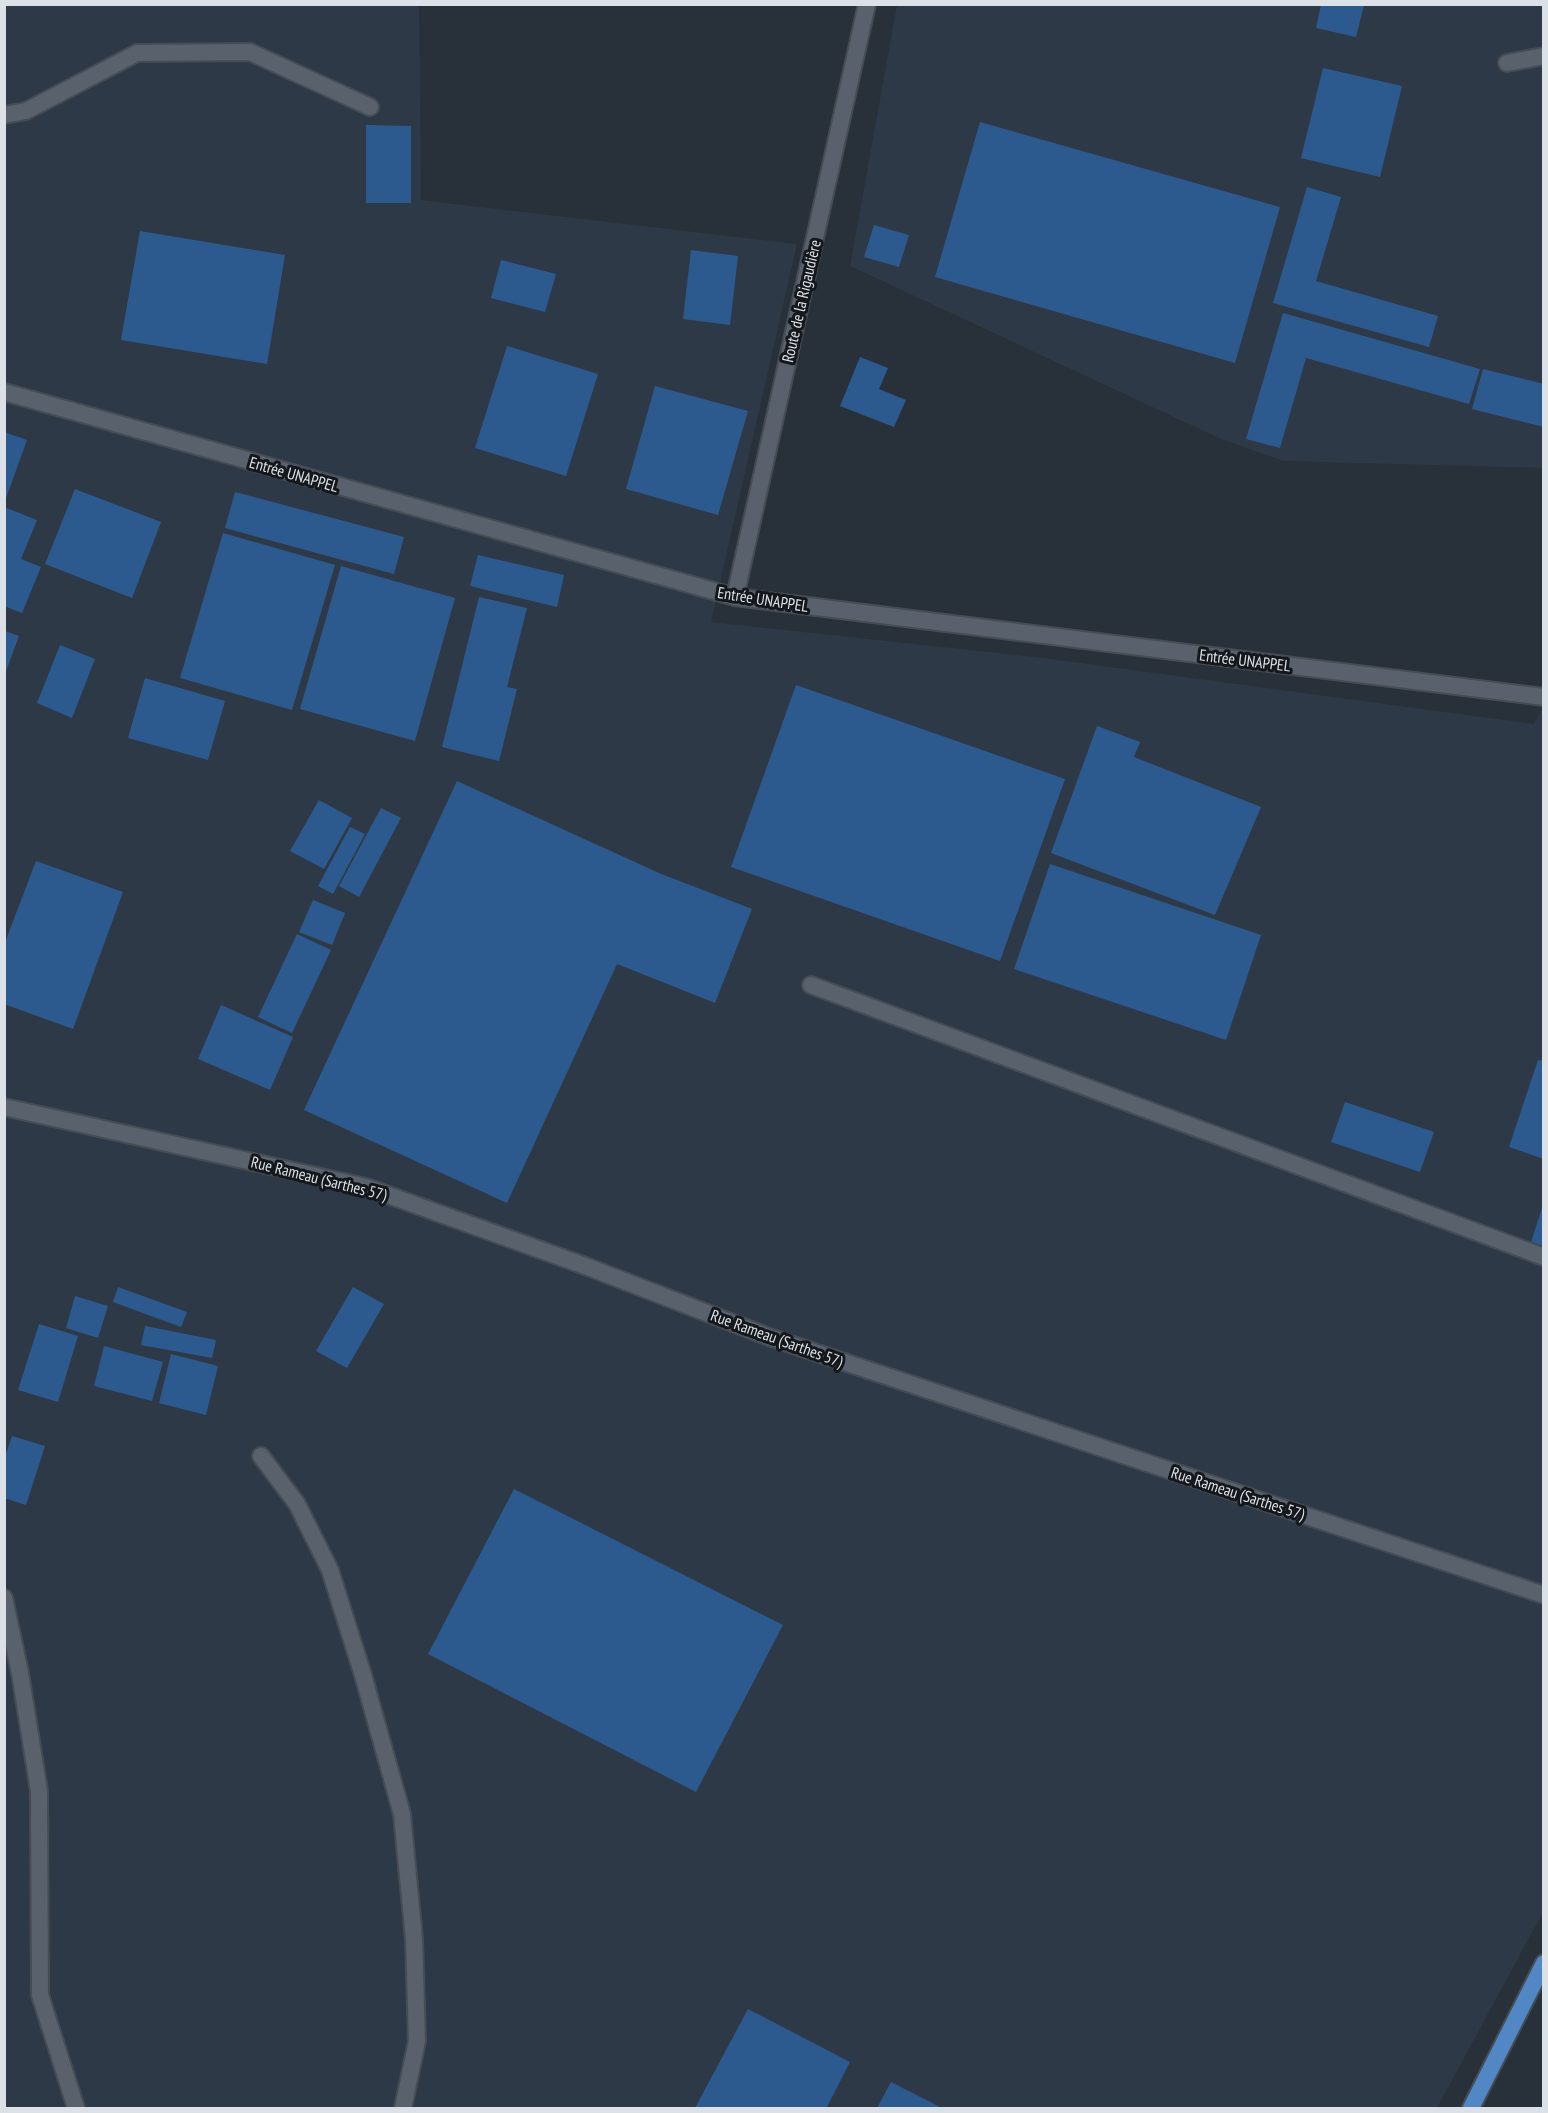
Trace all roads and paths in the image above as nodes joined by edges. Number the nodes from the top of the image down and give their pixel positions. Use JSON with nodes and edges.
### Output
{"nodes":[{"id":1,"x":867,"y":4,"type":"edge"},
{"id":2,"x":1544,"y":56,"type":"edge"},
{"id":3,"x":1508,"y":63,"type":"dead end"},
{"id":4,"x":370,"y":107,"type":"dead end"},
{"id":5,"x":4,"y":116,"type":"edge"},
{"id":6,"x":4,"y":393,"type":"edge"},
{"id":7,"x":735,"y":597,"type":"junction"},
{"id":8,"x":1544,"y":697,"type":"edge"},
{"id":9,"x":811,"y":985,"type":"dead end"},
{"id":10,"x":4,"y":1107,"type":"edge"},
{"id":11,"x":1544,"y":1257,"type":"edge"},
{"id":12,"x":261,"y":1456,"type":"dead end"},
{"id":13,"x":1544,"y":1595,"type":"edge"},
{"id":14,"x":4,"y":1598,"type":"edge"},
{"id":15,"x":1544,"y":1963,"type":"edge"},
{"id":16,"x":76,"y":2109,"type":"edge"},
{"id":17,"x":403,"y":2109,"type":"edge"},
{"id":18,"x":1471,"y":2109,"type":"edge"}],
"edges":[{"from":1,"to":7,"type":"street","name":"Route de la Rigaudière"},
{"from":2,"to":3,"type":"street"},
{"from":4,"to":5,"type":"street"},
{"from":6,"to":7,"type":"street","name":"Entrée UNAPPEL"},
{"from":7,"to":8,"type":"street","name":"Entrée UNAPPEL"},
{"from":9,"to":11,"type":"street"},
{"from":10,"to":13,"type":"street","name":"Rue Rameau (Sarthes 57)"},
{"from":12,"to":17,"type":"street"},
{"from":14,"to":16,"type":"street"},
{"from":15,"to":18,"type":"main road"}]}
